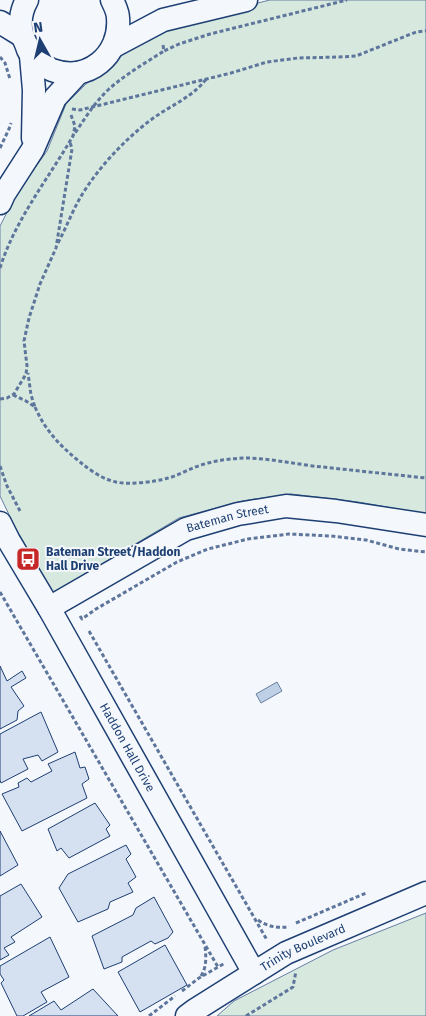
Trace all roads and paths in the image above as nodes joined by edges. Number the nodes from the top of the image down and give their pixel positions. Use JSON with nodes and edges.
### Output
{"nodes":[{"id":1,"x":27,"y":0,"type":"edge"},
{"id":2,"x":112,"y":0,"type":"edge"},
{"id":3,"x":246,"y":0,"type":"edge"},
{"id":4,"x":0,"y":22,"type":"edge"},
{"id":5,"x":426,"y":31,"type":"edge"},
{"id":6,"x":21,"y":35,"type":"junction"},
{"id":7,"x":114,"y":46,"type":"junction"},
{"id":8,"x":164,"y":51,"type":"dead end"},
{"id":9,"x":31,"y":56,"type":"junction"},
{"id":10,"x":0,"y":57,"type":"edge"},
{"id":11,"x":78,"y":73,"type":"junction"},
{"id":12,"x":207,"y":78,"type":"junction"},
{"id":13,"x":11,"y":81,"type":"dead end"},
{"id":14,"x":94,"y":106,"type":"junction"},
{"id":15,"x":11,"y":122,"type":"dead end"},
{"id":16,"x":73,"y":136,"type":"junction"},
{"id":17,"x":70,"y":142,"type":"junction"},
{"id":18,"x":0,"y":148,"type":"edge"},
{"id":19,"x":33,"y":149,"type":"junction"},
{"id":20,"x":0,"y":203,"type":"edge"},
{"id":21,"x":56,"y":248,"type":"junction"},
{"id":22,"x":0,"y":268,"type":"edge"},
{"id":23,"x":27,"y":366,"type":"junction"},
{"id":24,"x":13,"y":395,"type":"junction"},
{"id":25,"x":0,"y":399,"type":"edge"},
{"id":26,"x":34,"y":407,"type":"junction"},
{"id":27,"x":426,"y":478,"type":"edge"},
{"id":28,"x":0,"y":522,"type":"edge"},
{"id":29,"x":426,"y":525,"type":"edge"},
{"id":30,"x":0,"y":592,"type":"edge"},
{"id":31,"x":49,"y":608,"type":"junction"},
{"id":32,"x":87,"y":627,"type":"dead end"},
{"id":33,"x":426,"y":894,"type":"edge"},
{"id":34,"x":254,"y":916,"type":"junction"},
{"id":35,"x":289,"y":927,"type":"dead end"},
{"id":36,"x":267,"y":940,"type":"dead end"},
{"id":37,"x":205,"y":944,"type":"junction"},
{"id":38,"x":286,"y":953,"type":"junction"},
{"id":39,"x":218,"y":968,"type":"dead end"},
{"id":40,"x":254,"y":973,"type":"junction"},
{"id":41,"x":199,"y":978,"type":"dead end"},
{"id":42,"x":188,"y":1016,"type":"edge"},
{"id":43,"x":246,"y":1016,"type":"edge"}],
"edges":[{"from":1,"to":6,"type":"street"},
{"from":2,"to":7,"type":"street"},
{"from":3,"to":7,"type":"street"},
{"from":4,"to":6,"type":"street"},
{"from":5,"to":12,"type":"path"},
{"from":6,"to":9,"type":"street"},
{"from":7,"to":11,"type":"street"},
{"from":8,"to":14,"type":"path"},
{"from":9,"to":11,"type":"street"},
{"from":9,"to":19,"type":"street"},
{"from":10,"to":13,"type":"path"},
{"from":11,"to":19,"type":"street"},
{"from":12,"to":14,"type":"path"},
{"from":12,"to":21,"type":"path"},
{"from":14,"to":16,"type":"path"},
{"from":14,"to":16,"type":"path"},
{"from":15,"to":18,"type":"path"},
{"from":16,"to":17,"type":"path"},
{"from":17,"to":21,"type":"path"},
{"from":17,"to":22,"type":"path"},
{"from":19,"to":20,"type":"street"},
{"from":21,"to":23,"type":"path"},
{"from":23,"to":24,"type":"path"},
{"from":23,"to":26,"type":"path"},
{"from":24,"to":25,"type":"path"},
{"from":24,"to":26,"type":"path"},
{"from":26,"to":27,"type":"path"},
{"from":28,"to":31,"type":"street","name":"Haddon Hall Drive"},
{"from":29,"to":31,"type":"street","name":"Bateman Street"},
{"from":30,"to":37,"type":"path"},
{"from":31,"to":40,"type":"street","name":"Haddon Hall Drive"},
{"from":32,"to":34,"type":"path"},
{"from":33,"to":38,"type":"street","name":"Trinity Boulevard"},
{"from":34,"to":35,"type":"path"},
{"from":34,"to":36,"type":"path"},
{"from":37,"to":39,"type":"path"},
{"from":37,"to":41,"type":"path"},
{"from":38,"to":40,"type":"street","name":"Trinity Boulevard"},
{"from":38,"to":43,"type":"path"},
{"from":40,"to":42,"type":"street","name":"Trinity Boulevard"}]}
